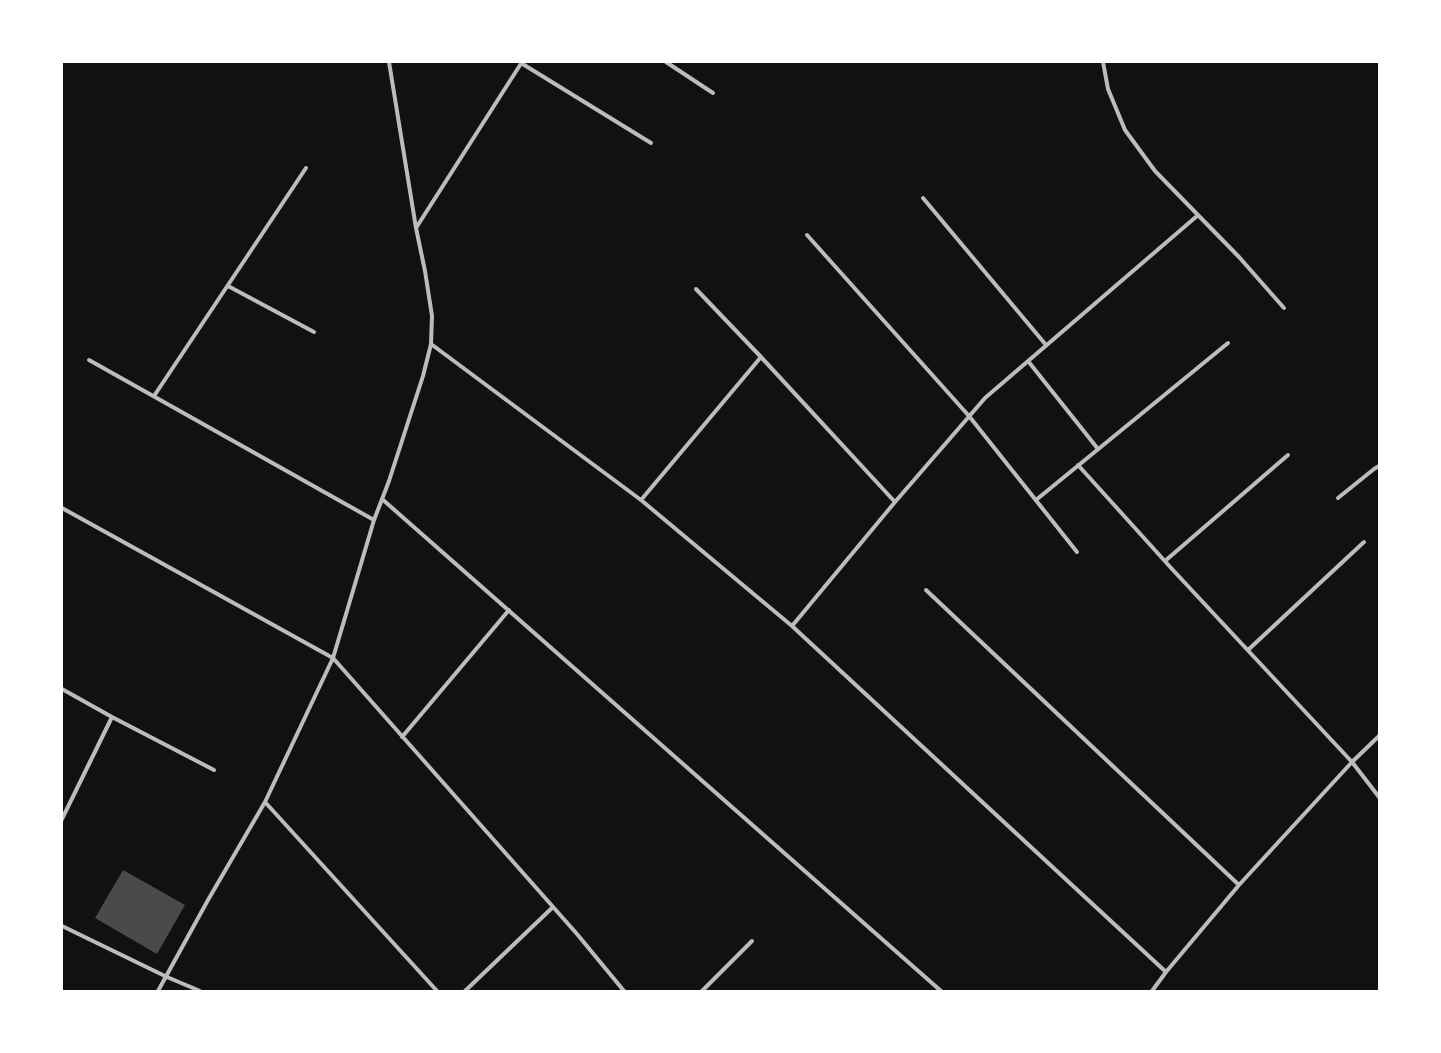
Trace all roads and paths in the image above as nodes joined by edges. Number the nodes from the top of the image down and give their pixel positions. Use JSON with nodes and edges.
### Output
{"nodes":[{"id":1,"x":389,"y":62,"type":"edge"},
{"id":2,"x":666,"y":62,"type":"edge"},
{"id":3,"x":1103,"y":62,"type":"edge"},
{"id":4,"x":522,"y":63,"type":"edge"},
{"id":5,"x":713,"y":93,"type":"dead end"},
{"id":6,"x":651,"y":143,"type":"dead end"},
{"id":7,"x":306,"y":168,"type":"dead end"},
{"id":8,"x":922,"y":198,"type":"dead end"},
{"id":9,"x":1197,"y":216,"type":"junction"},
{"id":10,"x":416,"y":228,"type":"junction"},
{"id":11,"x":807,"y":235,"type":"dead end"},
{"id":12,"x":228,"y":286,"type":"junction"},
{"id":13,"x":696,"y":289,"type":"dead end"},
{"id":14,"x":1284,"y":308,"type":"dead end"},
{"id":15,"x":314,"y":332,"type":"dead end"},
{"id":16,"x":1228,"y":343,"type":"dead end"},
{"id":17,"x":431,"y":344,"type":"junction"},
{"id":18,"x":1046,"y":345,"type":"junction"},
{"id":19,"x":762,"y":357,"type":"junction"},
{"id":20,"x":89,"y":360,"type":"dead end"},
{"id":21,"x":1028,"y":361,"type":"junction"},
{"id":22,"x":154,"y":396,"type":"junction"},
{"id":23,"x":969,"y":416,"type":"junction"},
{"id":24,"x":1098,"y":449,"type":"junction"},
{"id":25,"x":1288,"y":455,"type":"dead end"},
{"id":26,"x":1078,"y":464,"type":"junction"},
{"id":27,"x":1379,"y":466,"type":"edge"},
{"id":28,"x":1338,"y":498,"type":"dead end"},
{"id":29,"x":382,"y":499,"type":"junction"},
{"id":30,"x":641,"y":500,"type":"junction"},
{"id":31,"x":1036,"y":500,"type":"junction"},
{"id":32,"x":895,"y":502,"type":"junction"},
{"id":33,"x":62,"y":508,"type":"edge"},
{"id":34,"x":374,"y":520,"type":"junction"},
{"id":35,"x":1364,"y":542,"type":"dead end"},
{"id":36,"x":1077,"y":552,"type":"dead end"},
{"id":37,"x":1165,"y":561,"type":"junction"},
{"id":38,"x":926,"y":590,"type":"dead end"},
{"id":39,"x":509,"y":610,"type":"junction"},
{"id":40,"x":792,"y":626,"type":"junction"},
{"id":41,"x":1248,"y":650,"type":"junction"},
{"id":42,"x":333,"y":658,"type":"junction"},
{"id":43,"x":62,"y":689,"type":"edge"},
{"id":44,"x":112,"y":717,"type":"junction"},
{"id":45,"x":1379,"y":736,"type":"edge"},
{"id":46,"x":402,"y":737,"type":"junction"},
{"id":47,"x":1352,"y":762,"type":"junction"},
{"id":48,"x":214,"y":770,"type":"dead end"},
{"id":49,"x":1379,"y":797,"type":"edge"},
{"id":50,"x":265,"y":802,"type":"junction"},
{"id":51,"x":62,"y":819,"type":"edge"},
{"id":52,"x":1239,"y":885,"type":"junction"},
{"id":53,"x":552,"y":907,"type":"junction"},
{"id":54,"x":62,"y":926,"type":"edge"},
{"id":55,"x":752,"y":941,"type":"dead end"},
{"id":56,"x":1166,"y":972,"type":"junction"},
{"id":57,"x":167,"y":977,"type":"junction"},
{"id":58,"x":158,"y":991,"type":"edge"},
{"id":59,"x":200,"y":991,"type":"edge"},
{"id":60,"x":437,"y":991,"type":"edge"},
{"id":61,"x":465,"y":991,"type":"edge"},
{"id":62,"x":624,"y":991,"type":"edge"},
{"id":63,"x":702,"y":991,"type":"edge"},
{"id":64,"x":941,"y":991,"type":"edge"},
{"id":65,"x":1152,"y":991,"type":"edge"}],
"edges":[{"from":1,"to":10,"type":"street"},
{"from":2,"to":5,"type":"street"},
{"from":3,"to":9,"type":"street"},
{"from":4,"to":6,"type":"street"},
{"from":4,"to":10,"type":"street"},
{"from":7,"to":12,"type":"street"},
{"from":8,"to":18,"type":"street"},
{"from":9,"to":14,"type":"street"},
{"from":9,"to":18,"type":"street"},
{"from":10,"to":17,"type":"street"},
{"from":11,"to":23,"type":"street"},
{"from":12,"to":15,"type":"street"},
{"from":12,"to":22,"type":"street"},
{"from":13,"to":19,"type":"street"},
{"from":16,"to":24,"type":"street"},
{"from":17,"to":29,"type":"street"},
{"from":17,"to":30,"type":"street"},
{"from":18,"to":21,"type":"street"},
{"from":19,"to":30,"type":"street"},
{"from":19,"to":32,"type":"street"},
{"from":20,"to":22,"type":"street"},
{"from":21,"to":23,"type":"street"},
{"from":21,"to":24,"type":"street"},
{"from":22,"to":34,"type":"street"},
{"from":23,"to":31,"type":"street"},
{"from":23,"to":32,"type":"street"},
{"from":24,"to":26,"type":"street"},
{"from":25,"to":37,"type":"street"},
{"from":26,"to":31,"type":"street"},
{"from":26,"to":37,"type":"street"},
{"from":27,"to":28,"type":"street"},
{"from":29,"to":34,"type":"street"},
{"from":29,"to":39,"type":"street"},
{"from":30,"to":40,"type":"street"},
{"from":31,"to":36,"type":"street"},
{"from":32,"to":40,"type":"street"},
{"from":33,"to":42,"type":"street"},
{"from":34,"to":42,"type":"street"},
{"from":35,"to":41,"type":"street"},
{"from":37,"to":41,"type":"street"},
{"from":38,"to":52,"type":"street"},
{"from":39,"to":46,"type":"street"},
{"from":39,"to":64,"type":"street"},
{"from":40,"to":56,"type":"street"},
{"from":41,"to":47,"type":"street"},
{"from":42,"to":46,"type":"street"},
{"from":42,"to":50,"type":"street"},
{"from":43,"to":44,"type":"street"},
{"from":44,"to":48,"type":"street"},
{"from":44,"to":51,"type":"street"},
{"from":45,"to":47,"type":"street"},
{"from":46,"to":53,"type":"street"},
{"from":47,"to":49,"type":"street"},
{"from":47,"to":52,"type":"street"},
{"from":50,"to":57,"type":"street"},
{"from":50,"to":60,"type":"street"},
{"from":52,"to":56,"type":"street"},
{"from":53,"to":61,"type":"street"},
{"from":53,"to":62,"type":"street"},
{"from":54,"to":57,"type":"street"},
{"from":55,"to":63,"type":"street"},
{"from":56,"to":65,"type":"street"},
{"from":57,"to":58,"type":"street"},
{"from":57,"to":59,"type":"street"}]}
